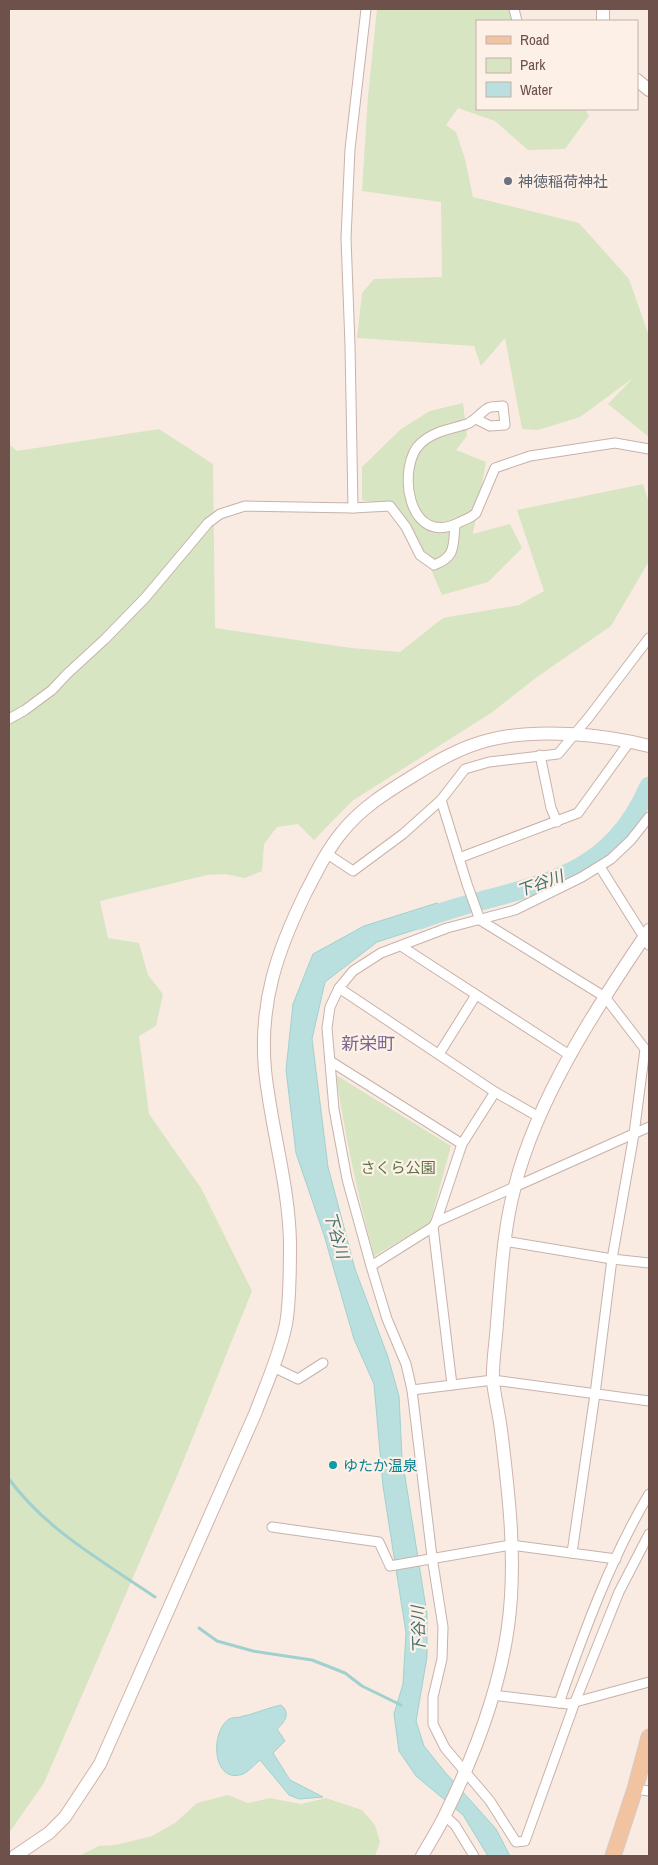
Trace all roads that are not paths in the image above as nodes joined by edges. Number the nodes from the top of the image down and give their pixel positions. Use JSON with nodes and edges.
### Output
{"nodes":[{"id":1,"x":366,"y":9,"type":"edge"},
{"id":2,"x":638,"y":81,"type":"edge"},
{"id":3,"x":649,"y":90,"type":"edge"},
{"id":4,"x":476,"y":419,"type":"dead end"},
{"id":5,"x":649,"y":449,"type":"edge"},
{"id":6,"x":353,"y":508,"type":"junction"},
{"id":7,"x":455,"y":525,"type":"junction"},
{"id":8,"x":649,"y":638,"type":"edge"},
{"id":9,"x":9,"y":719,"type":"edge"},
{"id":10,"x":574,"y":735,"type":"junction"},
{"id":11,"x":630,"y":741,"type":"junction"},
{"id":12,"x":649,"y":746,"type":"edge"},
{"id":13,"x":540,"y":755,"type":"junction"},
{"id":14,"x":441,"y":800,"type":"junction"},
{"id":15,"x":649,"y":817,"type":"edge"},
{"id":16,"x":557,"y":822,"type":"junction"},
{"id":17,"x":326,"y":853,"type":"junction"},
{"id":18,"x":459,"y":858,"type":"junction"},
{"id":19,"x":600,"y":867,"type":"junction"},
{"id":20,"x":480,"y":920,"type":"junction"},
{"id":21,"x":648,"y":937,"type":"edge"},
{"id":22,"x":401,"y":946,"type":"junction"},
{"id":23,"x":339,"y":988,"type":"junction"},
{"id":24,"x":476,"y":995,"type":"junction"},
{"id":25,"x":605,"y":997,"type":"junction"},
{"id":26,"x":439,"y":1054,"type":"junction"},
{"id":27,"x":571,"y":1056,"type":"junction"},
{"id":28,"x":330,"y":1061,"type":"junction"},
{"id":29,"x":495,"y":1092,"type":"junction"},
{"id":30,"x":539,"y":1117,"type":"junction"},
{"id":31,"x":649,"y":1127,"type":"edge"},
{"id":32,"x":634,"y":1134,"type":"junction"},
{"id":33,"x":462,"y":1144,"type":"junction"},
{"id":34,"x":515,"y":1186,"type":"junction"},
{"id":35,"x":434,"y":1225,"type":"junction"},
{"id":36,"x":504,"y":1241,"type":"junction"},
{"id":37,"x":612,"y":1259,"type":"junction"},
{"id":38,"x":649,"y":1263,"type":"edge"},
{"id":39,"x":371,"y":1266,"type":"junction"},
{"id":40,"x":323,"y":1363,"type":"dead end"},
{"id":41,"x":273,"y":1367,"type":"junction"},
{"id":42,"x":493,"y":1380,"type":"junction"},
{"id":43,"x":452,"y":1385,"type":"junction"},
{"id":44,"x":412,"y":1390,"type":"junction"},
{"id":45,"x":595,"y":1394,"type":"junction"},
{"id":46,"x":649,"y":1401,"type":"edge"},
{"id":47,"x":649,"y":1494,"type":"edge"},
{"id":48,"x":272,"y":1527,"type":"dead end"},
{"id":49,"x":649,"y":1534,"type":"edge"},
{"id":50,"x":511,"y":1544,"type":"junction"},
{"id":51,"x":572,"y":1553,"type":"junction"},
{"id":52,"x":432,"y":1558,"type":"junction"},
{"id":53,"x":616,"y":1559,"type":"junction"},
{"id":54,"x":649,"y":1682,"type":"edge"},
{"id":55,"x":492,"y":1695,"type":"junction"},
{"id":56,"x":575,"y":1702,"type":"junction"},
{"id":57,"x":559,"y":1703,"type":"junction"},
{"id":58,"x":649,"y":1737,"type":"edge"},
{"id":59,"x":466,"y":1771,"type":"junction"},
{"id":60,"x":642,"y":1790,"type":"edge"},
{"id":61,"x":445,"y":1816,"type":"junction"},
{"id":62,"x":15,"y":1856,"type":"edge"},
{"id":63,"x":422,"y":1856,"type":"edge"},
{"id":64,"x":474,"y":1856,"type":"edge"},
{"id":65,"x":612,"y":1856,"type":"edge"}],
"edges":[{"from":1,"to":6,"type":"street"},
{"from":2,"to":3,"type":"street"},
{"from":4,"to":7,"type":"street"},
{"from":5,"to":7,"type":"street"},
{"from":6,"to":7,"type":"street"},
{"from":6,"to":9,"type":"street"},
{"from":8,"to":10,"type":"street"},
{"from":10,"to":11,"type":"street"},
{"from":10,"to":13,"type":"street"},
{"from":10,"to":17,"type":"street"},
{"from":11,"to":12,"type":"street"},
{"from":11,"to":16,"type":"street"},
{"from":13,"to":14,"type":"street"},
{"from":13,"to":16,"type":"street"},
{"from":14,"to":17,"type":"street"},
{"from":14,"to":18,"type":"street"},
{"from":15,"to":19,"type":"street"},
{"from":16,"to":18,"type":"street"},
{"from":17,"to":41,"type":"street"},
{"from":18,"to":20,"type":"street"},
{"from":19,"to":20,"type":"street"},
{"from":19,"to":21,"type":"street"},
{"from":20,"to":22,"type":"street"},
{"from":20,"to":25,"type":"street"},
{"from":21,"to":25,"type":"street"},
{"from":22,"to":23,"type":"street"},
{"from":22,"to":24,"type":"street"},
{"from":23,"to":26,"type":"street"},
{"from":23,"to":28,"type":"street"},
{"from":24,"to":26,"type":"street"},
{"from":24,"to":27,"type":"street"},
{"from":25,"to":27,"type":"street"},
{"from":25,"to":32,"type":"street"},
{"from":26,"to":29,"type":"street"},
{"from":27,"to":30,"type":"street"},
{"from":28,"to":33,"type":"street"},
{"from":28,"to":39,"type":"street"},
{"from":29,"to":30,"type":"street"},
{"from":29,"to":33,"type":"street"},
{"from":30,"to":34,"type":"street"},
{"from":31,"to":32,"type":"street"},
{"from":32,"to":34,"type":"street"},
{"from":32,"to":37,"type":"street"},
{"from":33,"to":35,"type":"street"},
{"from":34,"to":35,"type":"street"},
{"from":34,"to":36,"type":"street"},
{"from":35,"to":39,"type":"street"},
{"from":35,"to":43,"type":"street"},
{"from":36,"to":37,"type":"street"},
{"from":36,"to":42,"type":"street"},
{"from":37,"to":38,"type":"street"},
{"from":37,"to":45,"type":"street"},
{"from":39,"to":44,"type":"street"},
{"from":40,"to":41,"type":"street"},
{"from":41,"to":62,"type":"street"},
{"from":42,"to":43,"type":"street"},
{"from":42,"to":45,"type":"street"},
{"from":42,"to":50,"type":"street"},
{"from":43,"to":44,"type":"street"},
{"from":44,"to":52,"type":"street"},
{"from":45,"to":46,"type":"street"},
{"from":45,"to":51,"type":"street"},
{"from":47,"to":53,"type":"street"},
{"from":48,"to":52,"type":"street"},
{"from":49,"to":56,"type":"street"},
{"from":50,"to":51,"type":"street"},
{"from":50,"to":52,"type":"street"},
{"from":50,"to":55,"type":"street"},
{"from":51,"to":53,"type":"street"},
{"from":52,"to":59,"type":"street"},
{"from":53,"to":57,"type":"street"},
{"from":54,"to":56,"type":"street"},
{"from":55,"to":57,"type":"street"},
{"from":55,"to":59,"type":"street"},
{"from":56,"to":57,"type":"street"},
{"from":56,"to":59,"type":"street"},
{"from":58,"to":60,"type":"main road"},
{"from":59,"to":61,"type":"street"},
{"from":60,"to":65,"type":"main road"},
{"from":61,"to":63,"type":"street"},
{"from":61,"to":64,"type":"street"}]}
